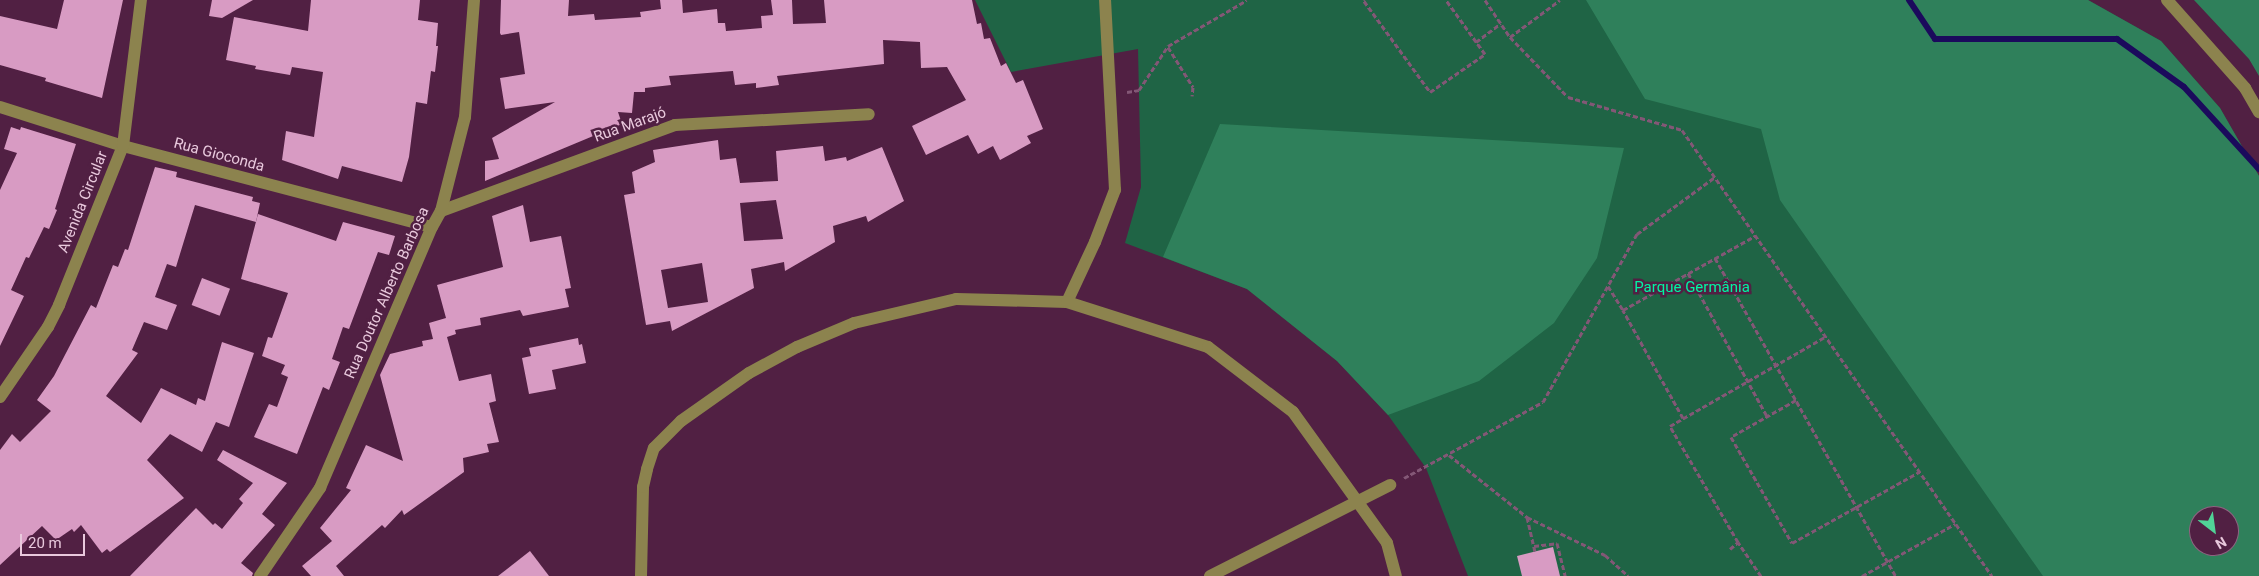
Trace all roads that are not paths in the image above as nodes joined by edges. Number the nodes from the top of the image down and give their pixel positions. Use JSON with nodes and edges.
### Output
{"nodes":[{"id":1,"x":141,"y":0,"type":"edge"},
{"id":2,"x":474,"y":0,"type":"edge"},
{"id":3,"x":1105,"y":0,"type":"edge"},
{"id":4,"x":2167,"y":0,"type":"edge"},
{"id":5,"x":0,"y":107,"type":"edge"},
{"id":6,"x":2259,"y":112,"type":"edge"},
{"id":7,"x":869,"y":114,"type":"dead end"},
{"id":8,"x":122,"y":146,"type":"junction"},
{"id":9,"x":441,"y":211,"type":"junction"},
{"id":10,"x":432,"y":227,"type":"junction"},
{"id":11,"x":1067,"y":302,"type":"junction"},
{"id":12,"x":0,"y":397,"type":"edge"},
{"id":13,"x":1390,"y":485,"type":"road end"},
{"id":14,"x":1358,"y":502,"type":"junction"},
{"id":15,"x":260,"y":576,"type":"edge"},
{"id":16,"x":641,"y":576,"type":"edge"},
{"id":17,"x":1210,"y":576,"type":"edge"},
{"id":18,"x":1396,"y":576,"type":"edge"}],
"edges":[{"from":1,"to":8,"type":"street","name":"Avenida Circular"},
{"from":2,"to":9,"type":"street","name":"Rua Doutor Alberto Barbosa"},
{"from":3,"to":11,"type":"street"},
{"from":4,"to":6,"type":"street"},
{"from":5,"to":8,"type":"street","name":"Rua Gioconda"},
{"from":7,"to":9,"type":"street","name":"Rua Marajó"},
{"from":8,"to":10,"type":"street","name":"Rua Gioconda"},
{"from":8,"to":12,"type":"street","name":"Avenida Circular"},
{"from":9,"to":10,"type":"street","name":"Rua Doutor Alberto Barbosa"},
{"from":10,"to":15,"type":"street","name":"Rua Doutor Alberto Barbosa"},
{"from":11,"to":14,"type":"street"},
{"from":11,"to":16,"type":"street"},
{"from":13,"to":14,"type":"street"},
{"from":14,"to":17,"type":"street"},
{"from":14,"to":18,"type":"street"}]}
